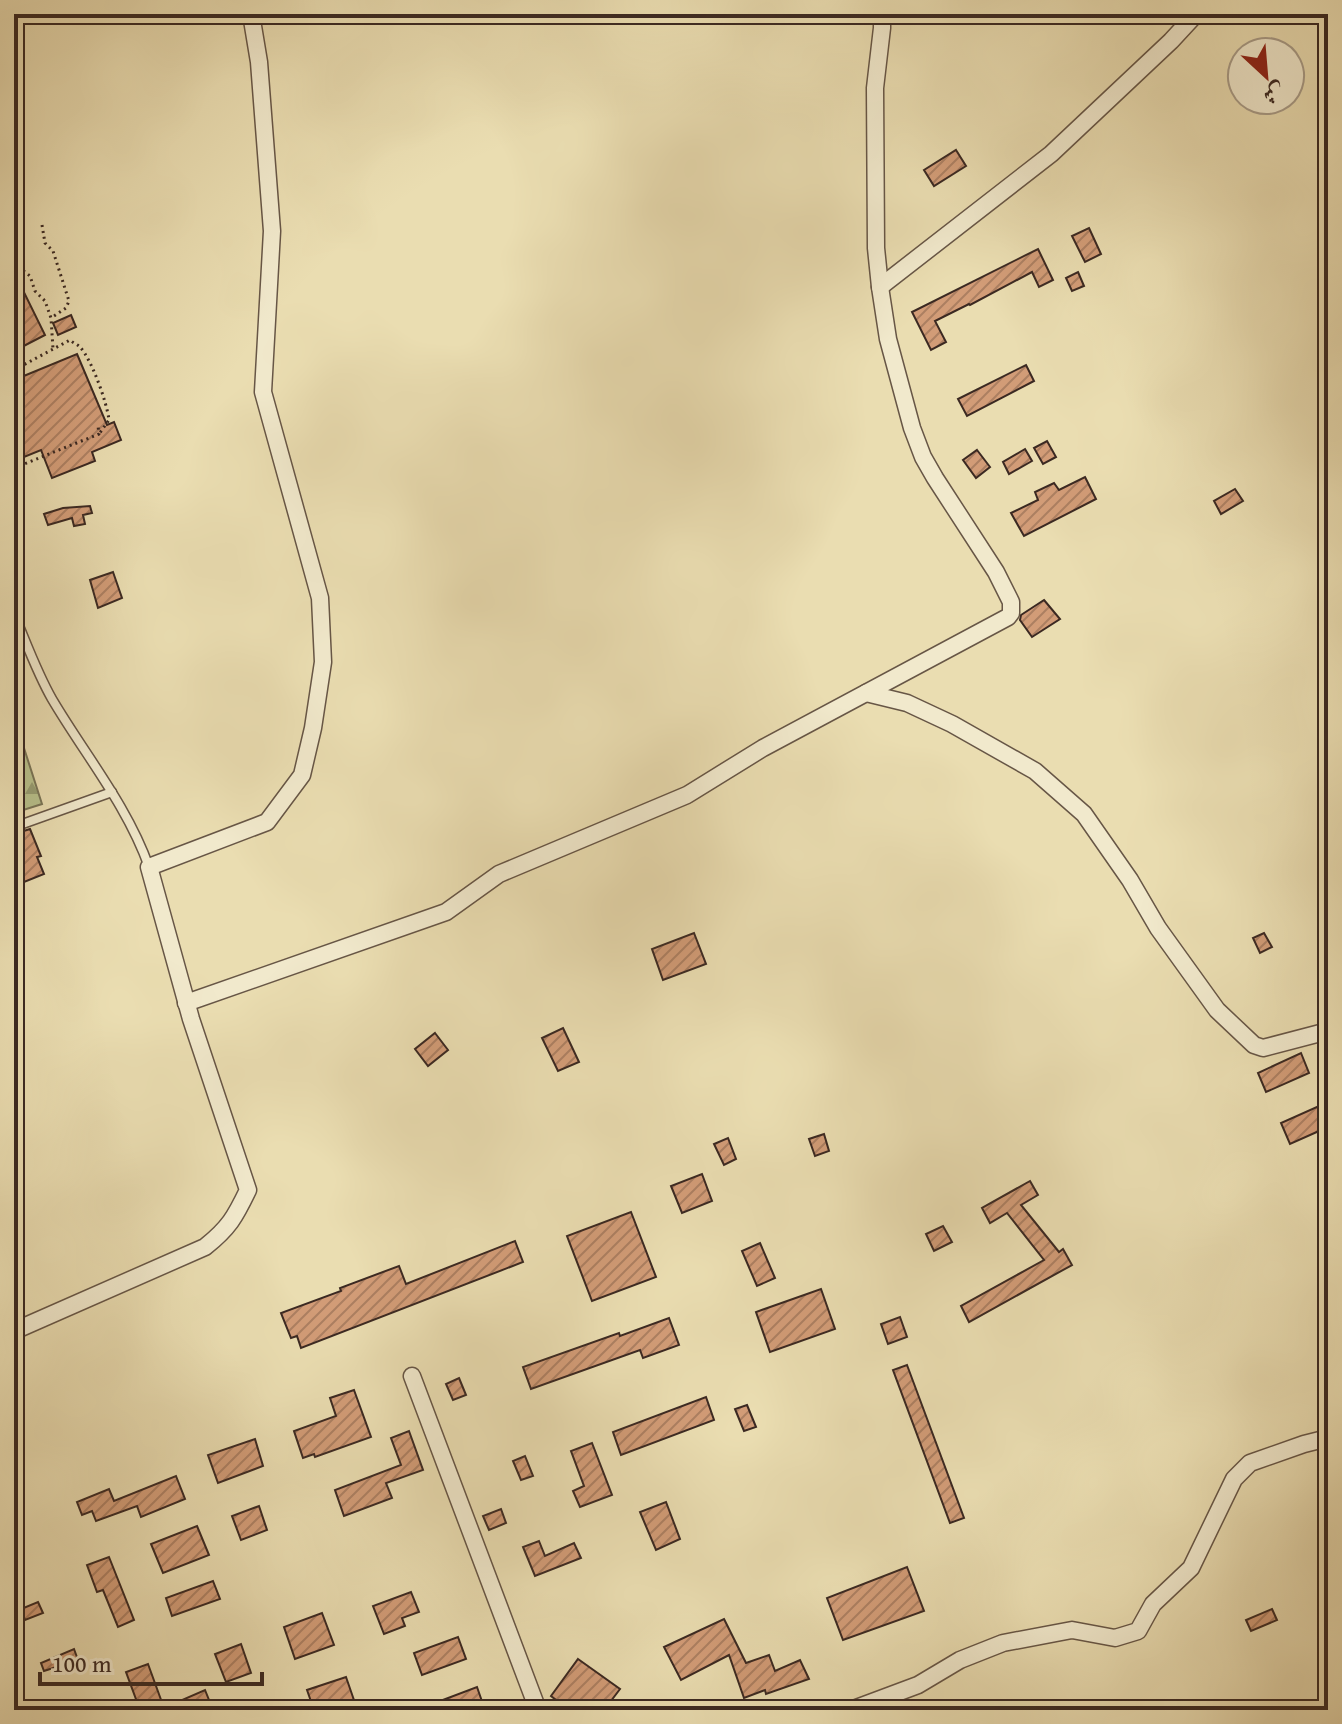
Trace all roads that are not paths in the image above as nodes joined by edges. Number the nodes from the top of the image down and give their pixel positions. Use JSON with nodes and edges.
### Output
{"nodes":[{"id":1,"x":251,"y":14,"type":"edge"},
{"id":2,"x":882,"y":14,"type":"edge"},
{"id":3,"x":1196,"y":14,"type":"edge"},
{"id":4,"x":880,"y":287,"type":"junction"},
{"id":5,"x":14,"y":614,"type":"edge"},
{"id":6,"x":866,"y":693,"type":"junction"},
{"id":7,"x":112,"y":792,"type":"junction"},
{"id":8,"x":14,"y":827,"type":"edge"},
{"id":9,"x":149,"y":867,"type":"junction"},
{"id":10,"x":186,"y":1003,"type":"junction"},
{"id":11,"x":1328,"y":1031,"type":"edge"},
{"id":12,"x":14,"y":1331,"type":"edge"},
{"id":13,"x":412,"y":1376,"type":"dead end"},
{"id":14,"x":1328,"y":1438,"type":"edge"},
{"id":15,"x":1304,"y":1444,"type":"junction"},
{"id":16,"x":1328,"y":1449,"type":"edge"},
{"id":17,"x":538,"y":1710,"type":"edge"},
{"id":18,"x":851,"y":1710,"type":"edge"}],
"edges":[{"from":1,"to":9,"type":"street"},
{"from":2,"to":4,"type":"street"},
{"from":3,"to":4,"type":"street"},
{"from":4,"to":6,"type":"street"},
{"from":5,"to":7,"type":"lane"},
{"from":6,"to":10,"type":"street"},
{"from":6,"to":11,"type":"street"},
{"from":7,"to":8,"type":"lane"},
{"from":7,"to":9,"type":"lane"},
{"from":9,"to":10,"type":"street"},
{"from":10,"to":12,"type":"street"},
{"from":13,"to":17,"type":"street"},
{"from":14,"to":15,"type":"street"},
{"from":15,"to":16,"type":"street"},
{"from":15,"to":18,"type":"street"}]}
